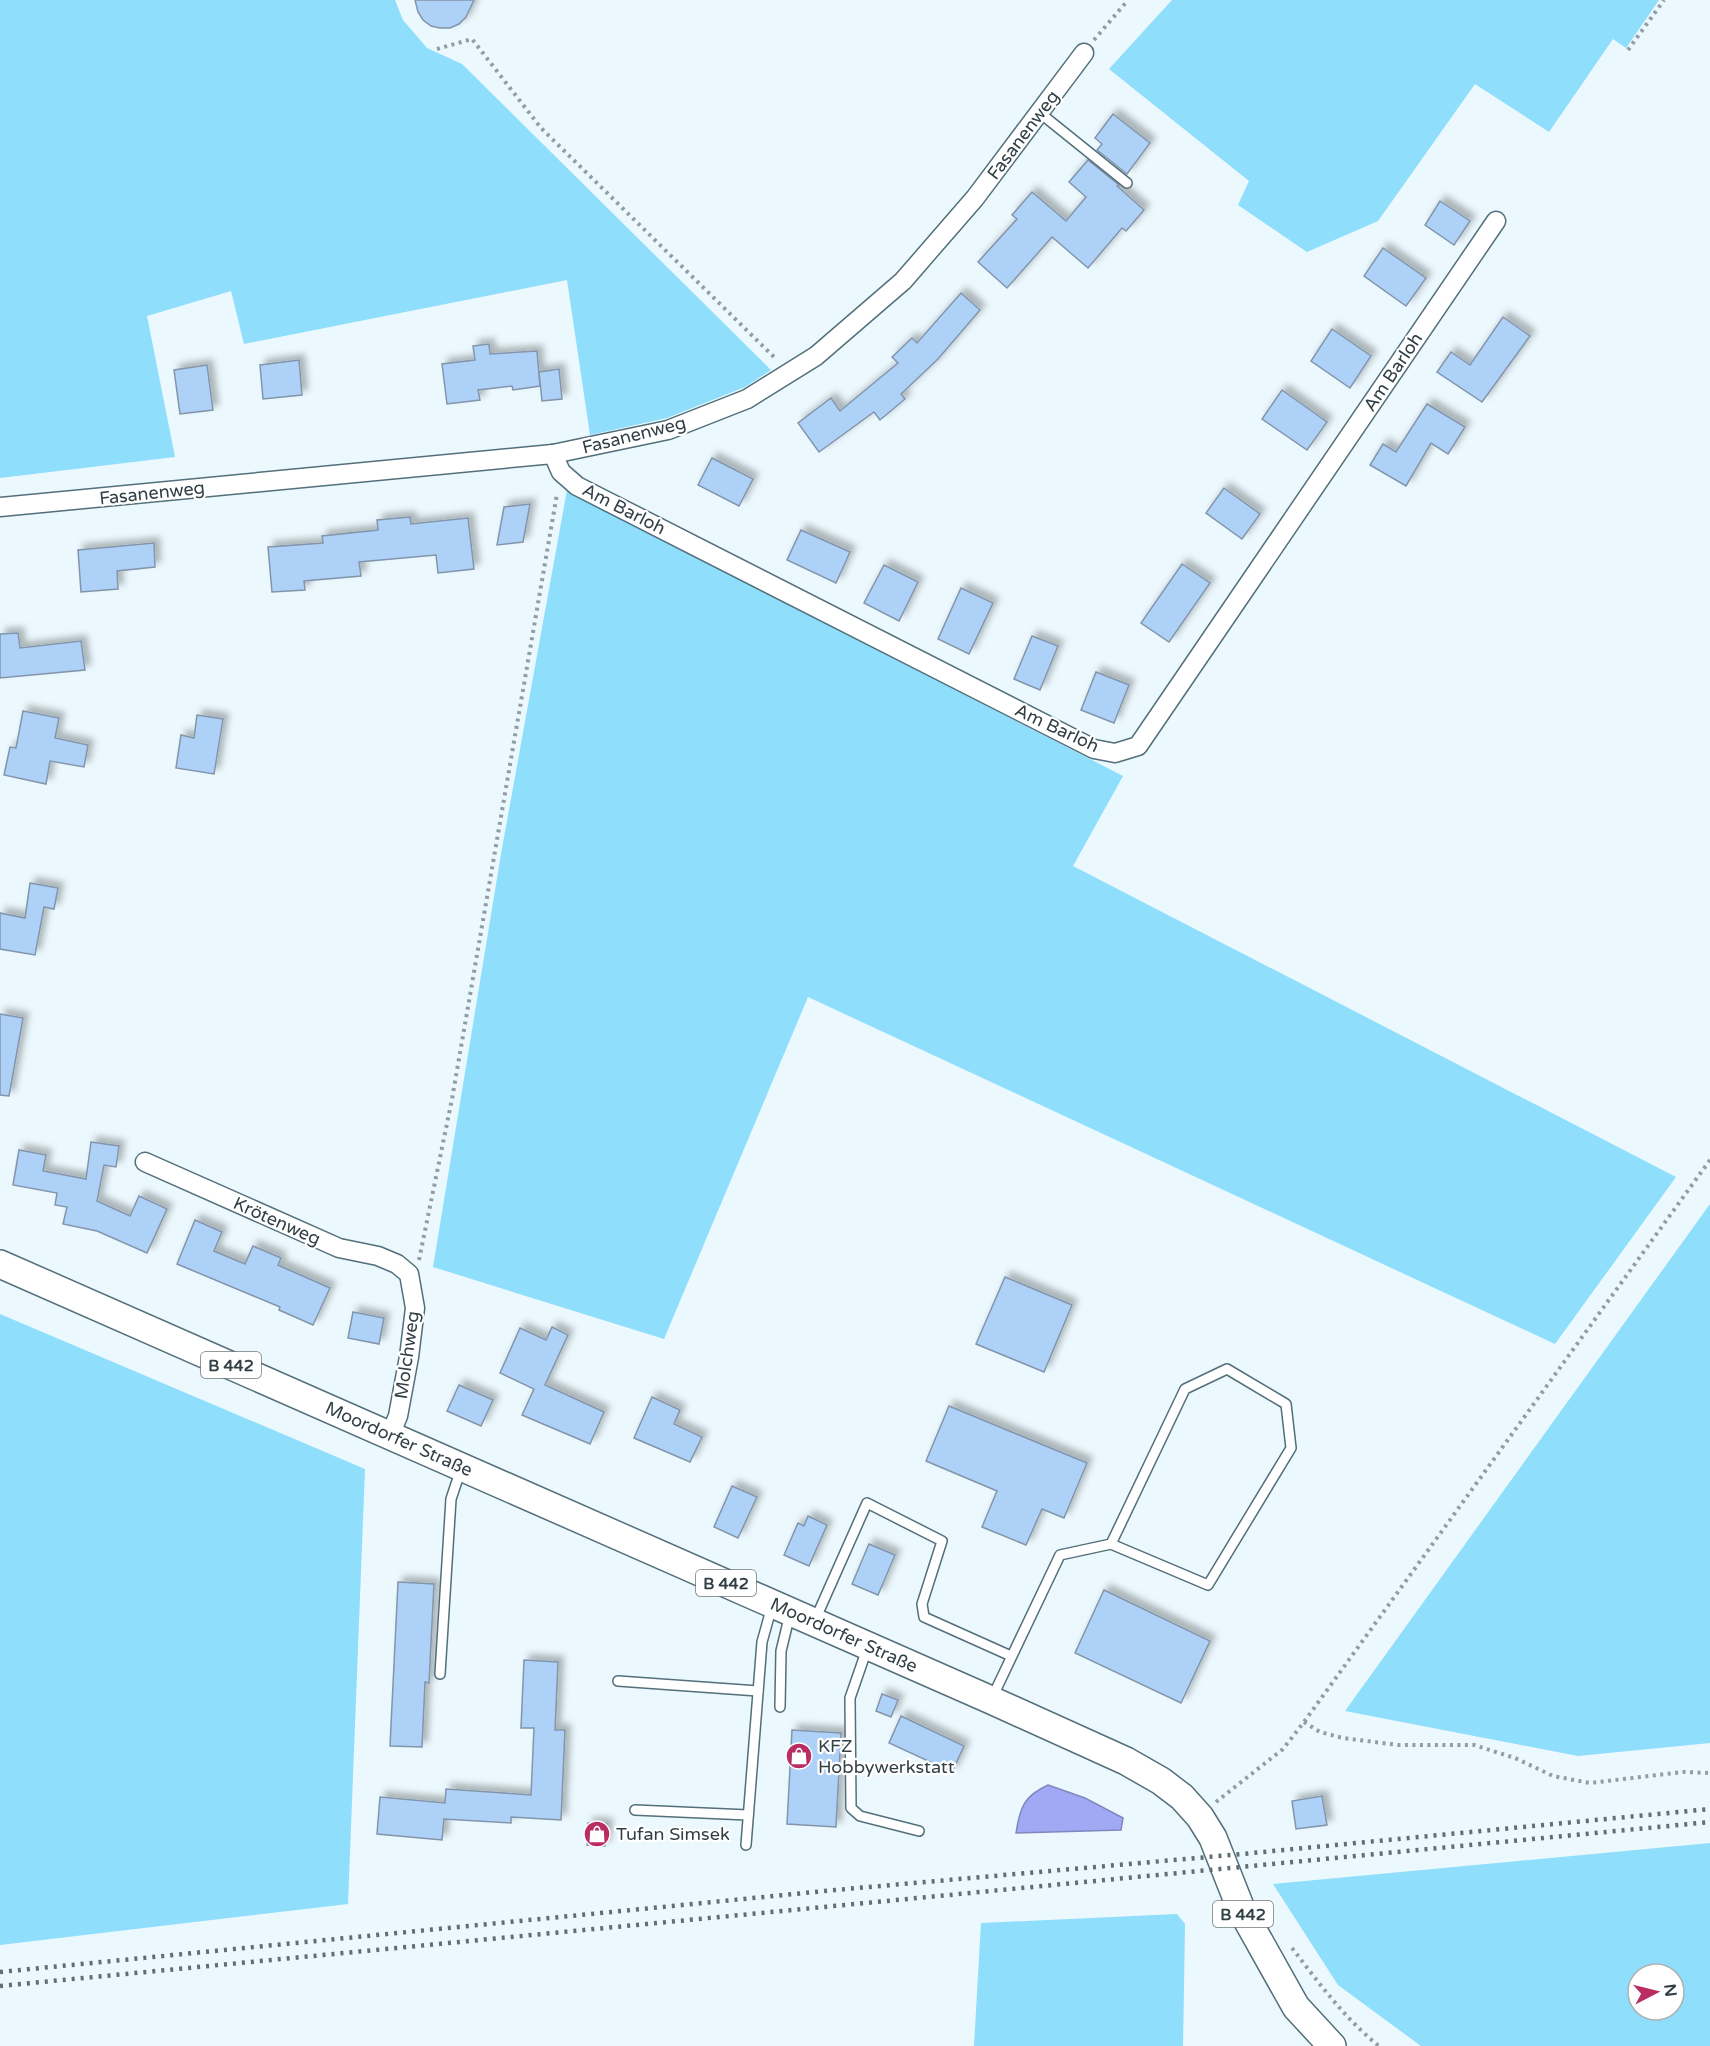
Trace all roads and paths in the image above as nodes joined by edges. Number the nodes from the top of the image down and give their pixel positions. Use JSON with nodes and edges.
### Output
{"nodes":[{"id":1,"x":1128,"y":0,"type":"edge"},
{"id":2,"x":1664,"y":0,"type":"edge"},
{"id":3,"x":437,"y":49,"type":"dead end"},
{"id":4,"x":1628,"y":51,"type":"dead end"},
{"id":5,"x":1084,"y":52,"type":"joint"},
{"id":6,"x":1040,"y":113,"type":"junction"},
{"id":7,"x":1127,"y":183,"type":"dead end"},
{"id":8,"x":1496,"y":221,"type":"dead end"},
{"id":9,"x":789,"y":373,"type":"junction"},
{"id":10,"x":552,"y":454,"type":"junction"},
{"id":11,"x":561,"y":472,"type":"junction"},
{"id":12,"x":0,"y":507,"type":"edge"},
{"id":13,"x":1710,"y":1160,"type":"edge"},
{"id":14,"x":145,"y":1162,"type":"dead end"},
{"id":15,"x":0,"y":1264,"type":"edge"},
{"id":16,"x":409,"y":1274,"type":"junction"},
{"id":17,"x":390,"y":1435,"type":"junction"},
{"id":18,"x":462,"y":1467,"type":"junction"},
{"id":19,"x":1111,"y":1544,"type":"junction"},
{"id":20,"x":793,"y":1613,"type":"junction"},
{"id":21,"x":868,"y":1647,"type":"junction"},
{"id":22,"x":1011,"y":1656,"type":"junction"},
{"id":23,"x":440,"y":1674,"type":"dead end"},
{"id":24,"x":618,"y":1681,"type":"dead end"},
{"id":25,"x":758,"y":1691,"type":"junction"},
{"id":26,"x":991,"y":1700,"type":"junction"},
{"id":27,"x":780,"y":1707,"type":"dead end"},
{"id":28,"x":1304,"y":1722,"type":"junction"},
{"id":29,"x":1710,"y":1773,"type":"edge"},
{"id":30,"x":635,"y":1810,"type":"dead end"},
{"id":31,"x":1220,"y":1811,"type":"dead end"},
{"id":32,"x":748,"y":1815,"type":"junction"},
{"id":33,"x":919,"y":1831,"type":"dead end"},
{"id":34,"x":746,"y":1845,"type":"dead end"},
{"id":35,"x":1286,"y":1940,"type":"dead end"},
{"id":36,"x":1332,"y":2046,"type":"edge"},
{"id":37,"x":1379,"y":2046,"type":"edge"}],
"edges":[{"from":1,"to":5,"type":"path"},
{"from":2,"to":4,"type":"path"},
{"from":3,"to":9,"type":"path"},
{"from":5,"to":6,"type":"street","name":"Fasanenweg"},
{"from":6,"to":7,"type":"lane"},
{"from":6,"to":9,"type":"street","name":"Fasanenweg"},
{"from":8,"to":11,"type":"street","name":"Am Barloh"},
{"from":9,"to":10,"type":"street","name":"Fasanenweg"},
{"from":10,"to":11,"type":"street","name":"Am Barloh"},
{"from":10,"to":12,"type":"street","name":"Fasanenweg"},
{"from":11,"to":16,"type":"path"},
{"from":13,"to":28,"type":"path"},
{"from":14,"to":16,"type":"street","name":"Krötenweg"},
{"from":15,"to":17,"type":"main road","name":"Moordorfer Straße","number":"B 442"},
{"from":16,"to":17,"type":"street","name":"Molchweg"},
{"from":17,"to":18,"type":"main road","name":"Moordorfer Straße","number":"B 442"},
{"from":18,"to":20,"type":"main road","name":"Moordorfer Straße","number":"B 442"},
{"from":18,"to":23,"type":"lane"},
{"from":19,"to":19,"type":"lane"},
{"from":19,"to":22,"type":"lane"},
{"from":20,"to":21,"type":"main road","name":"Moordorfer Straße","number":"B 442"},
{"from":20,"to":22,"type":"lane"},
{"from":20,"to":25,"type":"lane"},
{"from":20,"to":27,"type":"lane"},
{"from":21,"to":26,"type":"main road","name":"Moordorfer Straße","number":"B 442"},
{"from":21,"to":33,"type":"lane"},
{"from":22,"to":26,"type":"lane"},
{"from":24,"to":25,"type":"lane"},
{"from":25,"to":32,"type":"lane"},
{"from":26,"to":36,"type":"main road","name":"Moordorfer Straße","number":"B 442"},
{"from":28,"to":29,"type":"path"},
{"from":28,"to":31,"type":"path"},
{"from":30,"to":32,"type":"lane"},
{"from":32,"to":34,"type":"lane"},
{"from":35,"to":37,"type":"path"}]}
